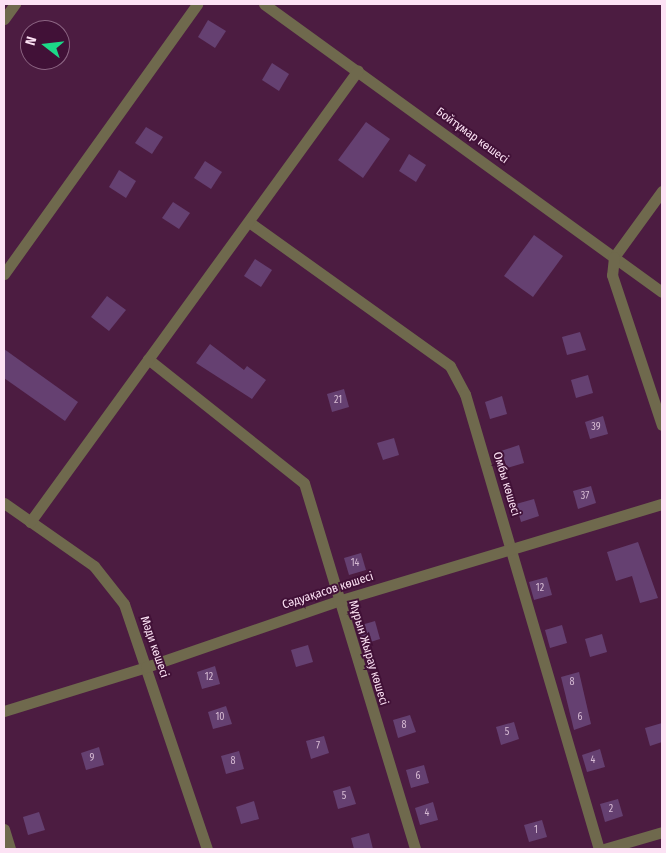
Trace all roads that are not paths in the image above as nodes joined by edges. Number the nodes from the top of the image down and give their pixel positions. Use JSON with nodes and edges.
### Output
{"nodes":[{"id":1,"x":15,"y":4,"type":"edge"},
{"id":2,"x":196,"y":4,"type":"edge"},
{"id":3,"x":264,"y":4,"type":"edge"},
{"id":4,"x":4,"y":19,"type":"edge"},
{"id":5,"x":358,"y":70,"type":"junction"},
{"id":6,"x":662,"y":191,"type":"edge"},
{"id":7,"x":249,"y":222,"type":"junction"},
{"id":8,"x":614,"y":257,"type":"junction"},
{"id":9,"x":4,"y":274,"type":"edge"},
{"id":10,"x":662,"y":292,"type":"edge"},
{"id":11,"x":148,"y":359,"type":"junction"},
{"id":12,"x":662,"y":425,"type":"edge"},
{"id":13,"x":4,"y":503,"type":"edge"},
{"id":14,"x":662,"y":504,"type":"edge"},
{"id":15,"x":30,"y":522,"type":"junction"},
{"id":16,"x":511,"y":548,"type":"junction"},
{"id":17,"x":338,"y":601,"type":"junction"},
{"id":18,"x":146,"y":667,"type":"junction"},
{"id":19,"x":4,"y":711,"type":"edge"},
{"id":20,"x":4,"y":829,"type":"edge"},
{"id":21,"x":662,"y":832,"type":"edge"},
{"id":22,"x":10,"y":849,"type":"edge"},
{"id":23,"x":207,"y":849,"type":"edge"},
{"id":24,"x":415,"y":849,"type":"edge"},
{"id":25,"x":599,"y":849,"type":"edge"},
{"id":26,"x":604,"y":849,"type":"edge"}],
"edges":[{"from":1,"to":4,"type":"street"},
{"from":2,"to":9,"type":"street"},
{"from":3,"to":5,"type":"street","name":"Бойтұмар көшесі"},
{"from":5,"to":7,"type":"street"},
{"from":5,"to":8,"type":"street","name":"Бойтұмар көшесі"},
{"from":6,"to":8,"type":"street"},
{"from":7,"to":11,"type":"street"},
{"from":7,"to":16,"type":"street","name":"Омбы көшесі"},
{"from":8,"to":10,"type":"street","name":"Бойтұмар көшесі"},
{"from":8,"to":12,"type":"street"},
{"from":11,"to":15,"type":"street"},
{"from":11,"to":17,"type":"street","name":"Мұрын Жырау көшесі"},
{"from":13,"to":15,"type":"street","name":"Мәди көшесі"},
{"from":14,"to":16,"type":"street","name":"Сәдуақасов көшесі"},
{"from":15,"to":18,"type":"street","name":"Мәди көшесі"},
{"from":16,"to":17,"type":"street","name":"Сәдуақасов көшесі"},
{"from":16,"to":25,"type":"street","name":"Омбы көшесі"},
{"from":17,"to":18,"type":"street","name":"Сәдуақасов көшесі"},
{"from":17,"to":24,"type":"street","name":"Мұрын Жырау көшесі"},
{"from":18,"to":19,"type":"street","name":"Сәдуақасов көшесі"},
{"from":18,"to":23,"type":"street","name":"Мәди көшесі"},
{"from":20,"to":22,"type":"street"},
{"from":21,"to":26,"type":"street"}]}
